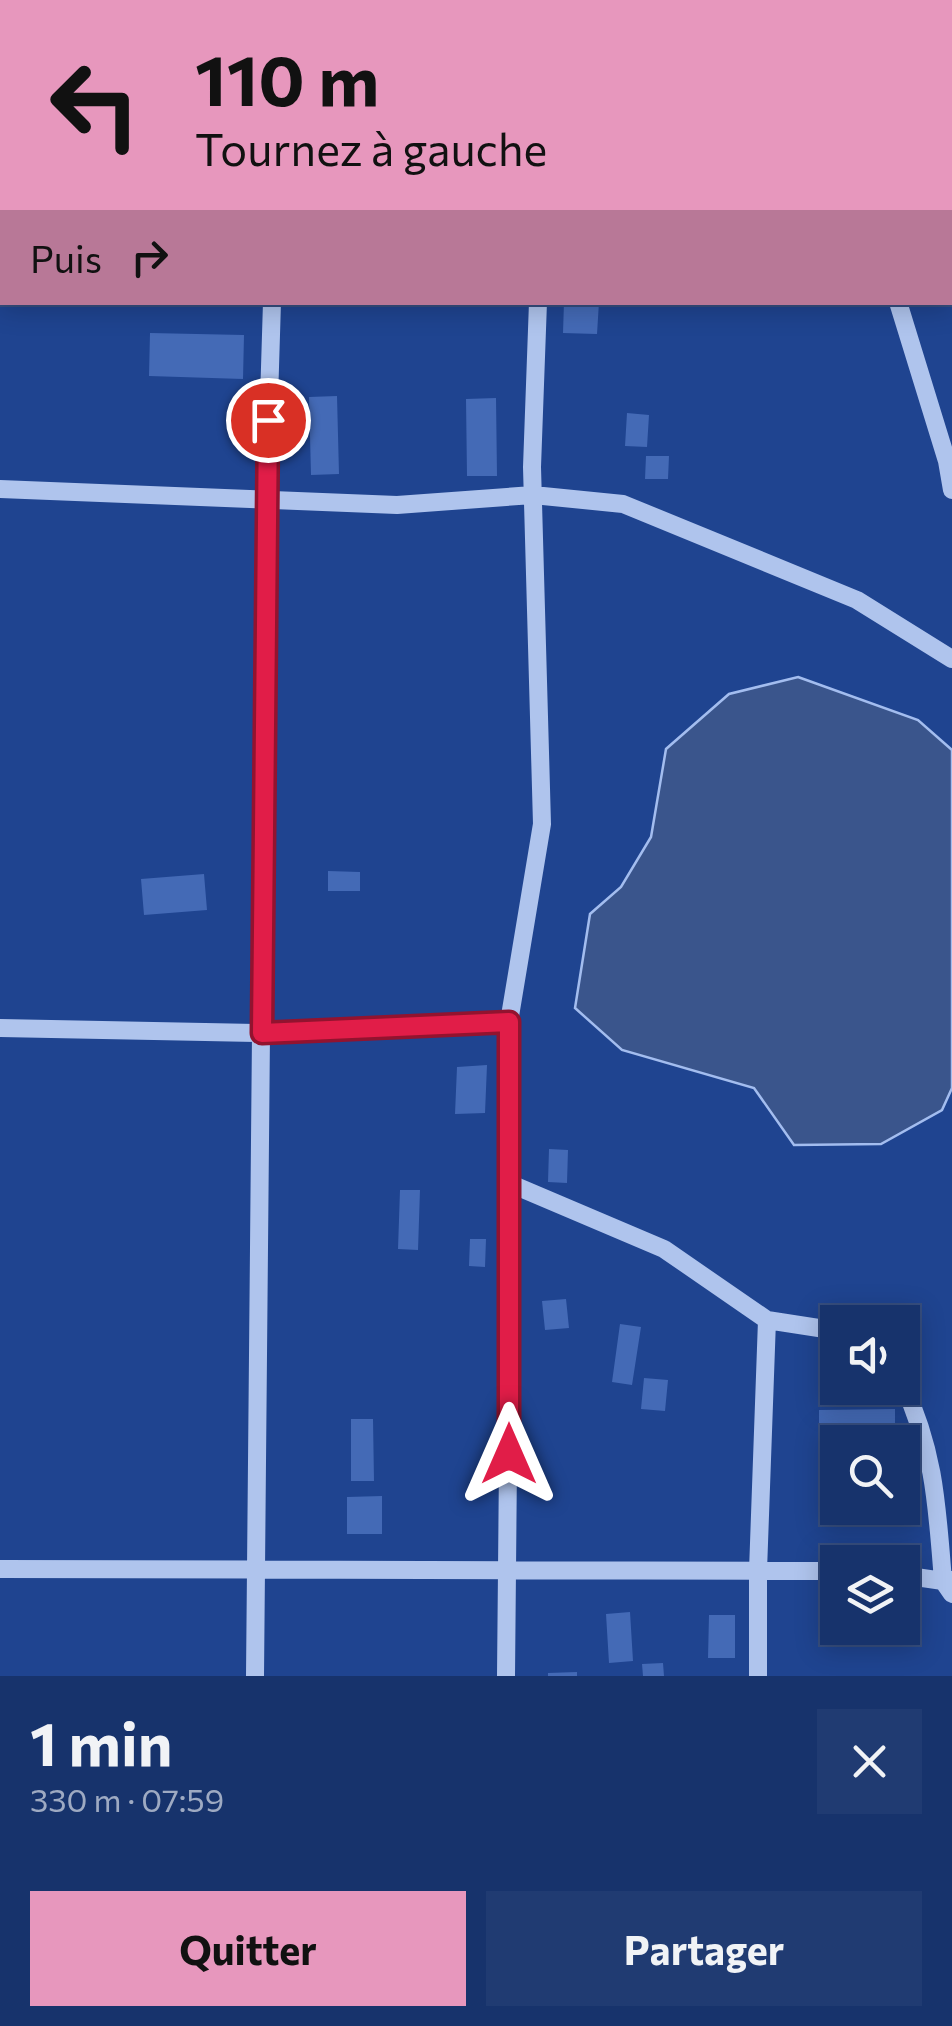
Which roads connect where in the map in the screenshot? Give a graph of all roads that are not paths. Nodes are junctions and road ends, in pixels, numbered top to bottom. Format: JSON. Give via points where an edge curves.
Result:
{"nodes":[{"id":1,"x":272,"y":305,"type":"edge"},
{"id":2,"x":538,"y":305,"type":"edge"},
{"id":3,"x":899,"y":305,"type":"edge"},
{"id":4,"x":0,"y":489,"type":"edge"},
{"id":5,"x":952,"y":490,"type":"edge"},
{"id":6,"x":533,"y":495,"type":"junction"},
{"id":7,"x":266,"y":498,"type":"junction"},
{"id":8,"x":952,"y":658,"type":"edge"},
{"id":9,"x":509,"y":1022,"type":"junction"},
{"id":10,"x":0,"y":1028,"type":"edge"},
{"id":11,"x":262,"y":1033,"type":"junction"},
{"id":12,"x":511,"y":1184,"type":"junction"},
{"id":13,"x":766,"y":1320,"type":"junction"},
{"id":14,"x":820,"y":1328,"type":"edge"},
{"id":15,"x":914,"y":1405,"type":"edge"},
{"id":16,"x":0,"y":1569,"type":"edge"},
{"id":17,"x":254,"y":1570,"type":"junction"},
{"id":18,"x":508,"y":1570,"type":"junction"},
{"id":19,"x":758,"y":1571,"type":"junction"},
{"id":20,"x":820,"y":1571,"type":"edge"},
{"id":21,"x":920,"y":1579,"type":"edge"},
{"id":22,"x":949,"y":1585,"type":"edge"},
{"id":23,"x":255,"y":1676,"type":"edge"},
{"id":24,"x":506,"y":1676,"type":"edge"},
{"id":25,"x":758,"y":1676,"type":"edge"}],
"edges":[{"from":1,"to":7,"type":"street"},
{"from":2,"to":6,"type":"street"},
{"from":3,"to":5,"type":"street"},
{"from":4,"to":7,"type":"street"},
{"from":6,"to":7,"type":"street","via":[[397,506]]},
{"from":6,"to":8,"type":"street","via":[[623,504],[857,600]]},
{"from":6,"to":9,"type":"street","via":[[542,824]]},
{"from":7,"to":11,"type":"street"},
{"from":9,"to":11,"type":"street"},
{"from":9,"to":12,"type":"street"},
{"from":10,"to":11,"type":"street"},
{"from":11,"to":17,"type":"street"},
{"from":12,"to":13,"type":"street","via":[[664,1250]]},
{"from":12,"to":18,"type":"street"},
{"from":13,"to":14,"type":"street"},
{"from":13,"to":19,"type":"street"},
{"from":15,"to":22,"type":"street","via":[[935,1477]]},
{"from":16,"to":17,"type":"street"},
{"from":17,"to":18,"type":"street"},
{"from":17,"to":23,"type":"street"},
{"from":18,"to":19,"type":"street"},
{"from":18,"to":24,"type":"street"},
{"from":19,"to":20,"type":"street"},
{"from":19,"to":25,"type":"street"},
{"from":21,"to":22,"type":"street"}]}
